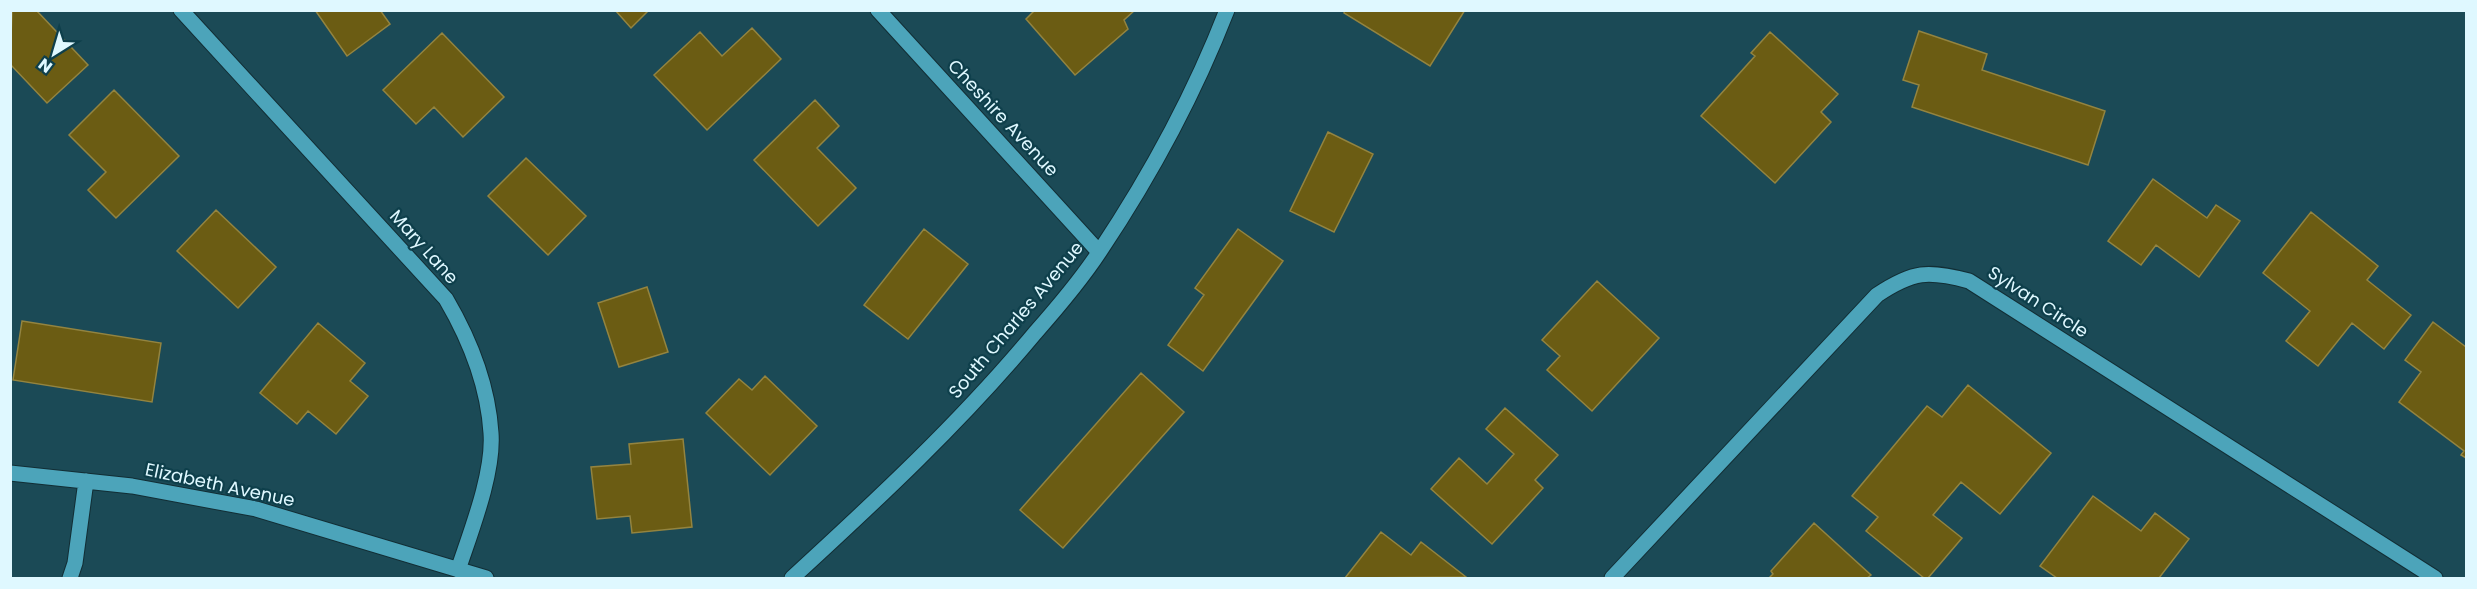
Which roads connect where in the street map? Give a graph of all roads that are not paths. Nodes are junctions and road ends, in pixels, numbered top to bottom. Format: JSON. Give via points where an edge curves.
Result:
{"nodes":[{"id":1,"x":181,"y":10,"type":"edge"},
{"id":2,"x":878,"y":10,"type":"edge"},
{"id":3,"x":1227,"y":10,"type":"edge"},
{"id":4,"x":1100,"y":252,"type":"junction"},
{"id":5,"x":10,"y":473,"type":"edge"},
{"id":6,"x":86,"y":481,"type":"junction"},
{"id":7,"x":458,"y":570,"type":"junction"},
{"id":8,"x":70,"y":579,"type":"edge"},
{"id":9,"x":486,"y":579,"type":"edge"},
{"id":10,"x":792,"y":579,"type":"edge"},
{"id":11,"x":1612,"y":579,"type":"edge"},
{"id":12,"x":2435,"y":579,"type":"edge"}],
"edges":[{"from":1,"to":7,"type":"street","name":"Mary Lane","via":[[446,299],[465,332],[482,380],[491,434],[485,483]]},
{"from":2,"to":4,"type":"street","name":"Cheshire Avenue"},
{"from":3,"to":4,"type":"street","name":"South Charles Avenue","via":[[1160,153]]},
{"from":4,"to":10,"type":"street","name":"South Charles Avenue","via":[[994,383],[915,465]]},
{"from":5,"to":6,"type":"street","name":"Elizabeth Avenue"},
{"from":6,"to":7,"type":"street","name":"Elizabeth Avenue","via":[[256,509]]},
{"from":6,"to":8,"type":"street"},
{"from":7,"to":9,"type":"street","name":"Elizabeth Avenue"},
{"from":11,"to":12,"type":"street","name":"Sylvan Circle","via":[[1877,295],[1901,279],[1922,274],[1970,281]]}]}
